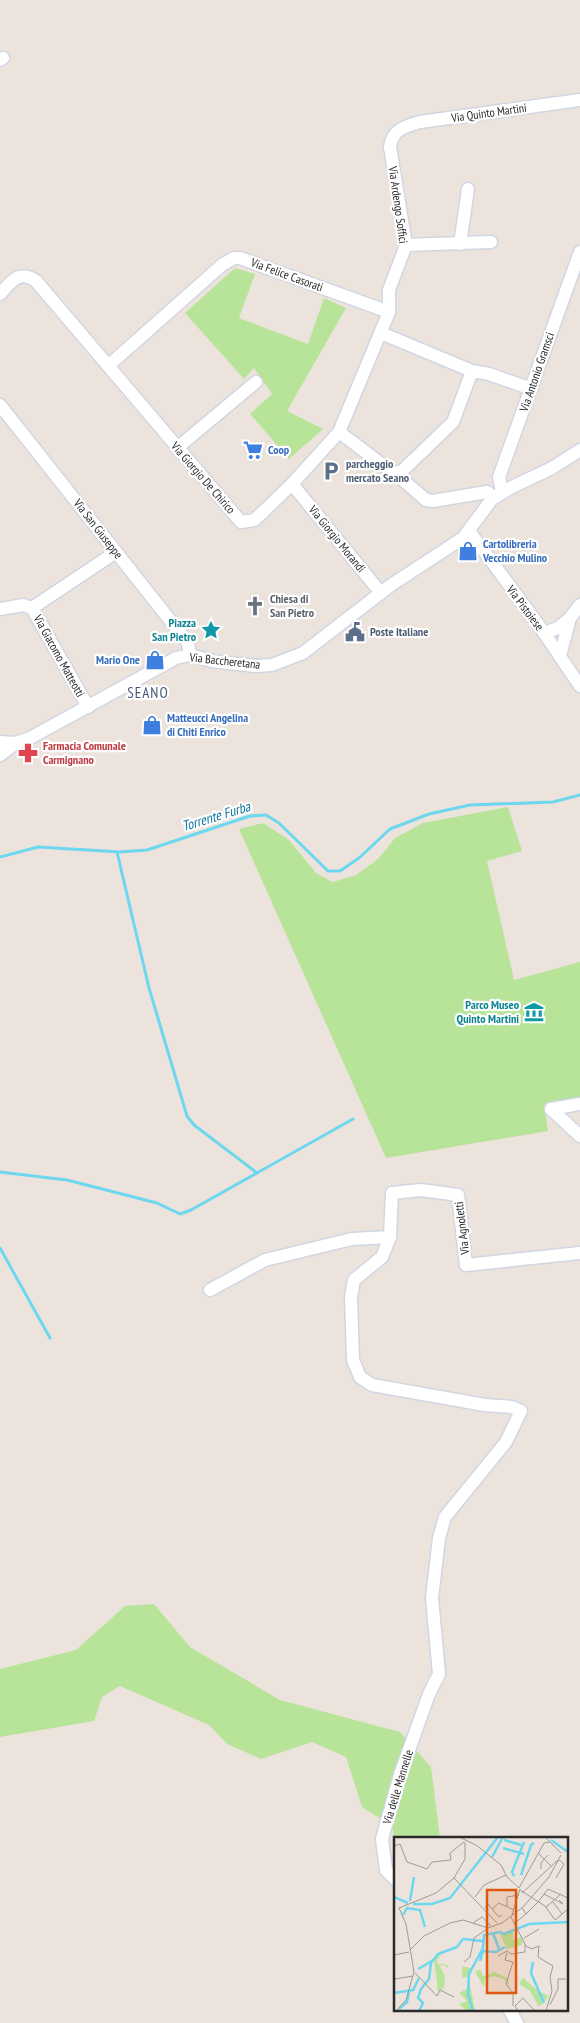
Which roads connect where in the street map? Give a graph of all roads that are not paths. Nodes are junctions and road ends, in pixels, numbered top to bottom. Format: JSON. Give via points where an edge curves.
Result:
{"nodes":[{"id":1,"x":580,"y":100,"type":"edge"},
{"id":2,"x":399,"y":130,"type":"joint"},
{"id":3,"x":468,"y":189,"type":"dead end"},
{"id":4,"x":491,"y":242,"type":"dead end"},
{"id":5,"x":460,"y":244,"type":"junction"},
{"id":6,"x":406,"y":245,"type":"junction"},
{"id":7,"x":580,"y":252,"type":"edge"},
{"id":8,"x":0,"y":294,"type":"edge"},
{"id":9,"x":389,"y":312,"type":"junction"},
{"id":10,"x":381,"y":333,"type":"junction"},
{"id":11,"x":108,"y":366,"type":"junction"},
{"id":12,"x":472,"y":371,"type":"junction"},
{"id":13,"x":256,"y":382,"type":"dead end"},
{"id":14,"x":532,"y":389,"type":"junction"},
{"id":15,"x":0,"y":405,"type":"edge"},
{"id":16,"x":339,"y":432,"type":"junction"},
{"id":17,"x":177,"y":448,"type":"junction"},
{"id":18,"x":580,"y":450,"type":"edge"},
{"id":19,"x":398,"y":472,"type":"junction"},
{"id":20,"x":292,"y":484,"type":"junction"},
{"id":21,"x":498,"y":495,"type":"junction"},
{"id":22,"x":469,"y":531,"type":"junction"},
{"id":23,"x":116,"y":552,"type":"junction"},
{"id":24,"x":381,"y":593,"type":"junction"},
{"id":25,"x":580,"y":605,"type":"edge"},
{"id":26,"x":32,"y":608,"type":"junction"},
{"id":27,"x":0,"y":609,"type":"edge"},
{"id":28,"x":575,"y":617,"type":"edge"},
{"id":29,"x":544,"y":633,"type":"junction"},
{"id":30,"x":189,"y":651,"type":"junction"},
{"id":31,"x":560,"y":656,"type":"junction"},
{"id":32,"x":570,"y":670,"type":"junction"},
{"id":33,"x":580,"y":686,"type":"edge"},
{"id":34,"x":88,"y":708,"type":"junction"},
{"id":35,"x":0,"y":742,"type":"edge"},
{"id":36,"x":16,"y":743,"type":"junction"},
{"id":37,"x":0,"y":754,"type":"edge"},
{"id":38,"x":580,"y":1104,"type":"edge"},
{"id":39,"x":580,"y":1136,"type":"edge"},
{"id":40,"x":390,"y":1237,"type":"junction"},
{"id":41,"x":580,"y":1253,"type":"edge"},
{"id":42,"x":210,"y":1290,"type":"dead end"},
{"id":43,"x":394,"y":1878,"type":"edge"},
{"id":44,"x":510,"y":2010,"type":"edge"},
{"id":45,"x":517,"y":2023,"type":"edge"}],
"edges":[{"from":1,"to":2,"type":"street","name":"Via Quinto Martini","via":[[420,122]]},
{"from":2,"to":6,"type":"street","name":"Via Ardengo Soffici","via":[[392,136],[390,147]]},
{"from":3,"to":5,"type":"street"},
{"from":4,"to":5,"type":"street"},
{"from":5,"to":6,"type":"street"},
{"from":6,"to":9,"type":"street","name":"Via Ardengo Soffici","via":[[389,290]]},
{"from":7,"to":14,"type":"street","name":"Via Antonio Gramsci"},
{"from":8,"to":11,"type":"street","name":"Via Giorgio De Chirico","via":[[12,280],[29,276]]},
{"from":9,"to":10,"type":"street"},
{"from":9,"to":11,"type":"street","name":"Via Felice Casorati","via":[[234,258]]},
{"from":10,"to":12,"type":"street"},
{"from":10,"to":16,"type":"street","name":"Via Giorgio De Chirico"},
{"from":11,"to":17,"type":"street","name":"Via Giorgio De Chirico"},
{"from":12,"to":14,"type":"street"},
{"from":12,"to":19,"type":"street","via":[[453,422]]},
{"from":13,"to":17,"type":"street"},
{"from":14,"to":21,"type":"street","name":"Via Antonio Gramsci","via":[[500,477]]},
{"from":15,"to":23,"type":"street","name":"Via San Giuseppe"},
{"from":16,"to":19,"type":"street"},
{"from":16,"to":20,"type":"street","name":"Via Giorgio De Chirico"},
{"from":17,"to":20,"type":"street","name":"Via Giorgio De Chirico","via":[[241,522],[254,520]]},
{"from":18,"to":21,"type":"street","name":"Via Baccheretana"},
{"from":19,"to":21,"type":"street","via":[[426,500],[488,492]]},
{"from":20,"to":24,"type":"street","name":"Via Giorgio Morandi"},
{"from":21,"to":22,"type":"street","name":"Via Baccheretana"},
{"from":22,"to":24,"type":"street","name":"Via Baccheretana"},
{"from":22,"to":29,"type":"street","name":"Via Pistoiese"},
{"from":23,"to":26,"type":"street"},
{"from":23,"to":30,"type":"street","name":"Via San Giuseppe","via":[[188,643]]},
{"from":24,"to":30,"type":"street","name":"Via Baccheretana","via":[[303,653],[289,660],[255,666],[212,661]]},
{"from":25,"to":28,"type":"street"},
{"from":26,"to":27,"type":"street","name":"Via Giacomo Matteotti","via":[[23,605]]},
{"from":26,"to":34,"type":"street","name":"Via Giacomo Matteotti"},
{"from":28,"to":29,"type":"street"},
{"from":28,"to":31,"type":"street"},
{"from":28,"to":32,"type":"street"},
{"from":29,"to":31,"type":"street","name":"Via Pistoiese"},
{"from":30,"to":34,"type":"street","name":"Via Baccheretana"},
{"from":31,"to":32,"type":"street","name":"Via Pistoiese"},
{"from":32,"to":33,"type":"street","name":"Via Pistoiese"},
{"from":34,"to":36,"type":"street","name":"Via Baccheretana"},
{"from":35,"to":36,"type":"street","name":"Via Baccheretana"},
{"from":36,"to":37,"type":"street"},
{"from":38,"to":39,"type":"street","via":[[551,1109]]},
{"from":40,"to":41,"type":"street","name":"Via Agnoletti","via":[[392,1193],[421,1190],[458,1195],[466,1265]]},
{"from":40,"to":42,"type":"street","via":[[352,1240],[265,1260]]},
{"from":40,"to":43,"type":"street","name":"Via delle Mannelle","via":[[382,1257],[354,1280],[352,1288],[353,1360],[360,1377],[372,1385],[521,1411],[506,1442],[445,1517],[439,1538],[432,1598],[438,1674],[400,1775],[382,1838],[386,1870]]},
{"from":44,"to":45,"type":"street"}]}
